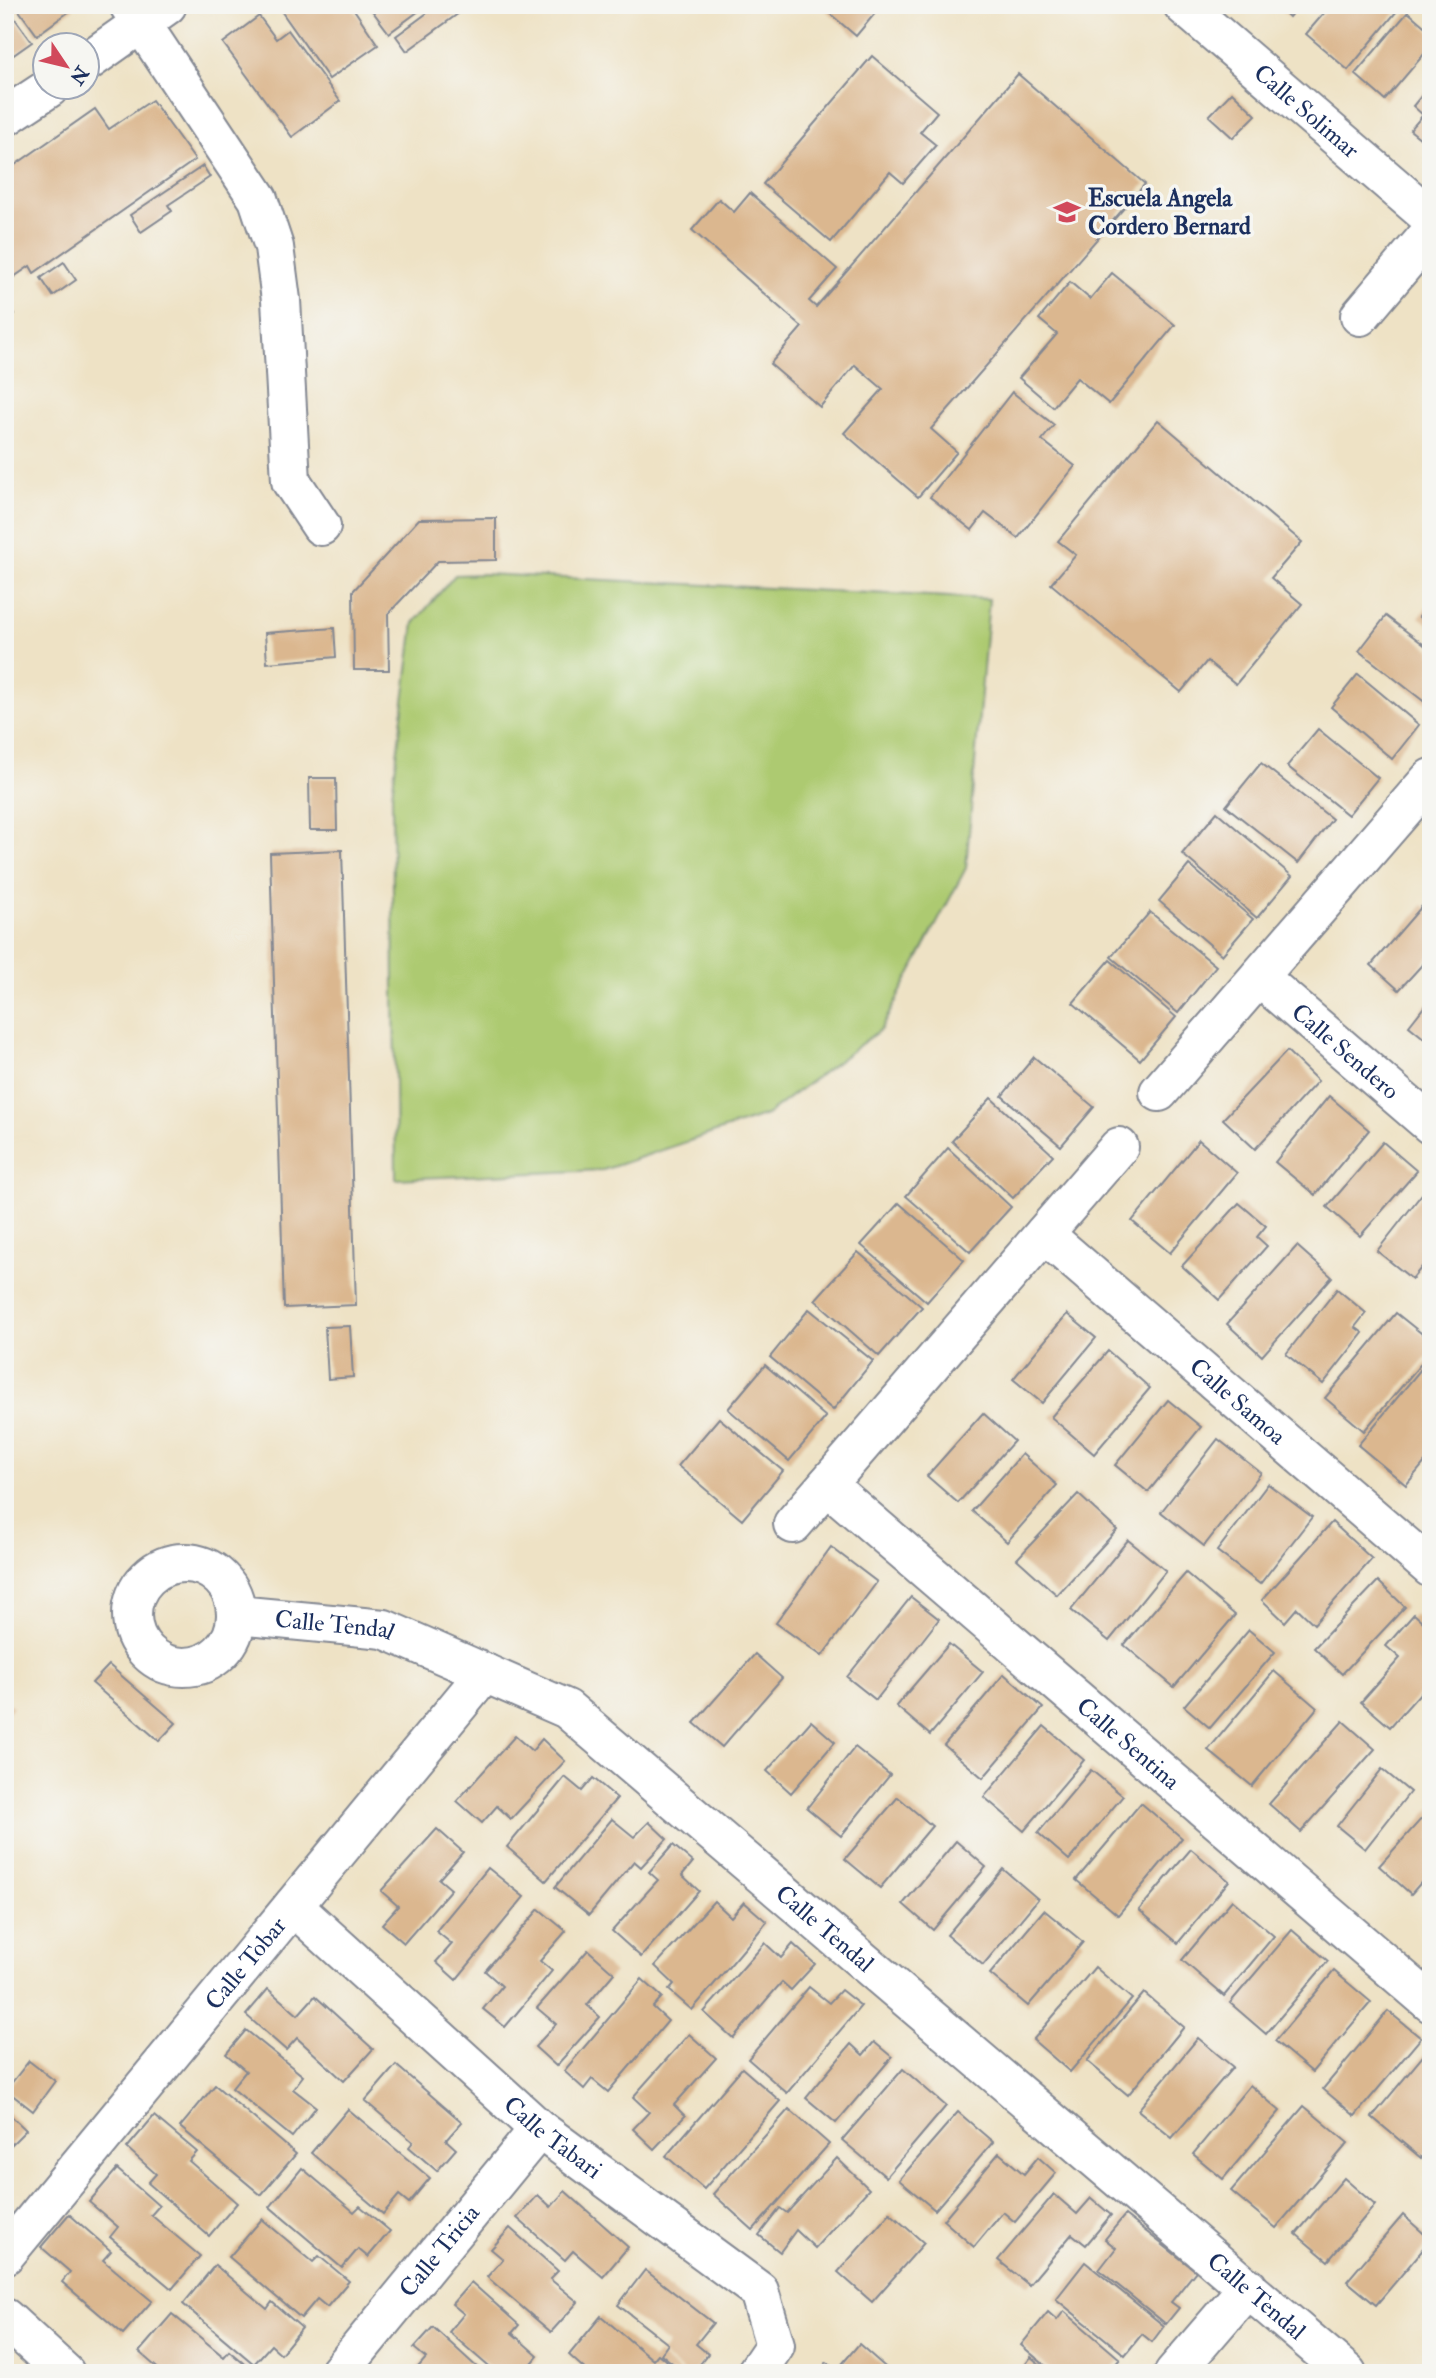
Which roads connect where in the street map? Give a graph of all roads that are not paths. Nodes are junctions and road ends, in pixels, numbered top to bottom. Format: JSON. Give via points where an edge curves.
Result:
{"nodes":[{"id":1,"x":1183,"y":5,"type":"edge"},
{"id":2,"x":146,"y":12,"type":"edge"},
{"id":3,"x":102,"y":49,"type":"edge"},
{"id":4,"x":32,"y":99,"type":"edge"},
{"id":5,"x":5,"y":117,"type":"edge"},
{"id":6,"x":1431,"y":218,"type":"edge"},
{"id":7,"x":1431,"y":232,"type":"edge"},
{"id":8,"x":1360,"y":316,"type":"dead end"},
{"id":9,"x":321,"y":526,"type":"dead end"},
{"id":10,"x":1431,"y":778,"type":"edge"},
{"id":11,"x":1259,"y":977,"type":"junction"},
{"id":12,"x":1159,"y":1092,"type":"dead end"},
{"id":13,"x":1431,"y":1125,"type":"edge"},
{"id":14,"x":1119,"y":1147,"type":"dead end"},
{"id":15,"x":1044,"y":1234,"type":"junction"},
{"id":16,"x":827,"y":1485,"type":"junction"},
{"id":17,"x":793,"y":1524,"type":"dead end"},
{"id":18,"x":1431,"y":1568,"type":"edge"},
{"id":19,"x":237,"y":1615,"type":"dead end"},
{"id":20,"x":485,"y":1674,"type":"junction"},
{"id":21,"x":293,"y":1906,"type":"junction"},
{"id":22,"x":1431,"y":2003,"type":"edge"},
{"id":23,"x":539,"y":2129,"type":"junction"},
{"id":24,"x":5,"y":2255,"type":"edge"},
{"id":25,"x":1248,"y":2287,"type":"junction"},
{"id":26,"x":5,"y":2319,"type":"edge"},
{"id":27,"x":65,"y":2373,"type":"edge"},
{"id":28,"x":339,"y":2373,"type":"edge"},
{"id":29,"x":756,"y":2373,"type":"edge"},
{"id":30,"x":1174,"y":2373,"type":"edge"},
{"id":31,"x":1347,"y":2373,"type":"edge"}],
"edges":[{"from":1,"to":6,"type":"street","name":"Calle Solimar"},
{"from":2,"to":3,"type":"street"},
{"from":2,"to":9,"type":"street","via":[[258,199],[274,247],[281,300],[291,481]]},
{"from":4,"to":5,"type":"street"},
{"from":7,"to":8,"type":"street"},
{"from":10,"to":11,"type":"street"},
{"from":11,"to":12,"type":"street"},
{"from":11,"to":13,"type":"street","name":"Calle Sendero"},
{"from":14,"to":15,"type":"street"},
{"from":15,"to":16,"type":"street"},
{"from":15,"to":18,"type":"street","name":"Calle Samoa"},
{"from":16,"to":17,"type":"street"},
{"from":16,"to":22,"type":"street","name":"Calle Sentina"},
{"from":19,"to":20,"type":"street","name":"Calle Tendal","via":[[384,1629]]},
{"from":20,"to":21,"type":"street","name":"Calle Tobar"},
{"from":20,"to":25,"type":"street","name":"Calle Tendal","via":[[567,1709]]},
{"from":21,"to":23,"type":"street","name":"Calle Tabari"},
{"from":21,"to":24,"type":"street","name":"Calle Tobar"},
{"from":23,"to":28,"type":"street","name":"Calle Tricia"},
{"from":23,"to":29,"type":"street","name":"Calle Tabari","via":[[759,2291],[775,2345]]},
{"from":25,"to":30,"type":"street"},
{"from":25,"to":31,"type":"street","name":"Calle Tendal"},
{"from":26,"to":27,"type":"street"}]}
